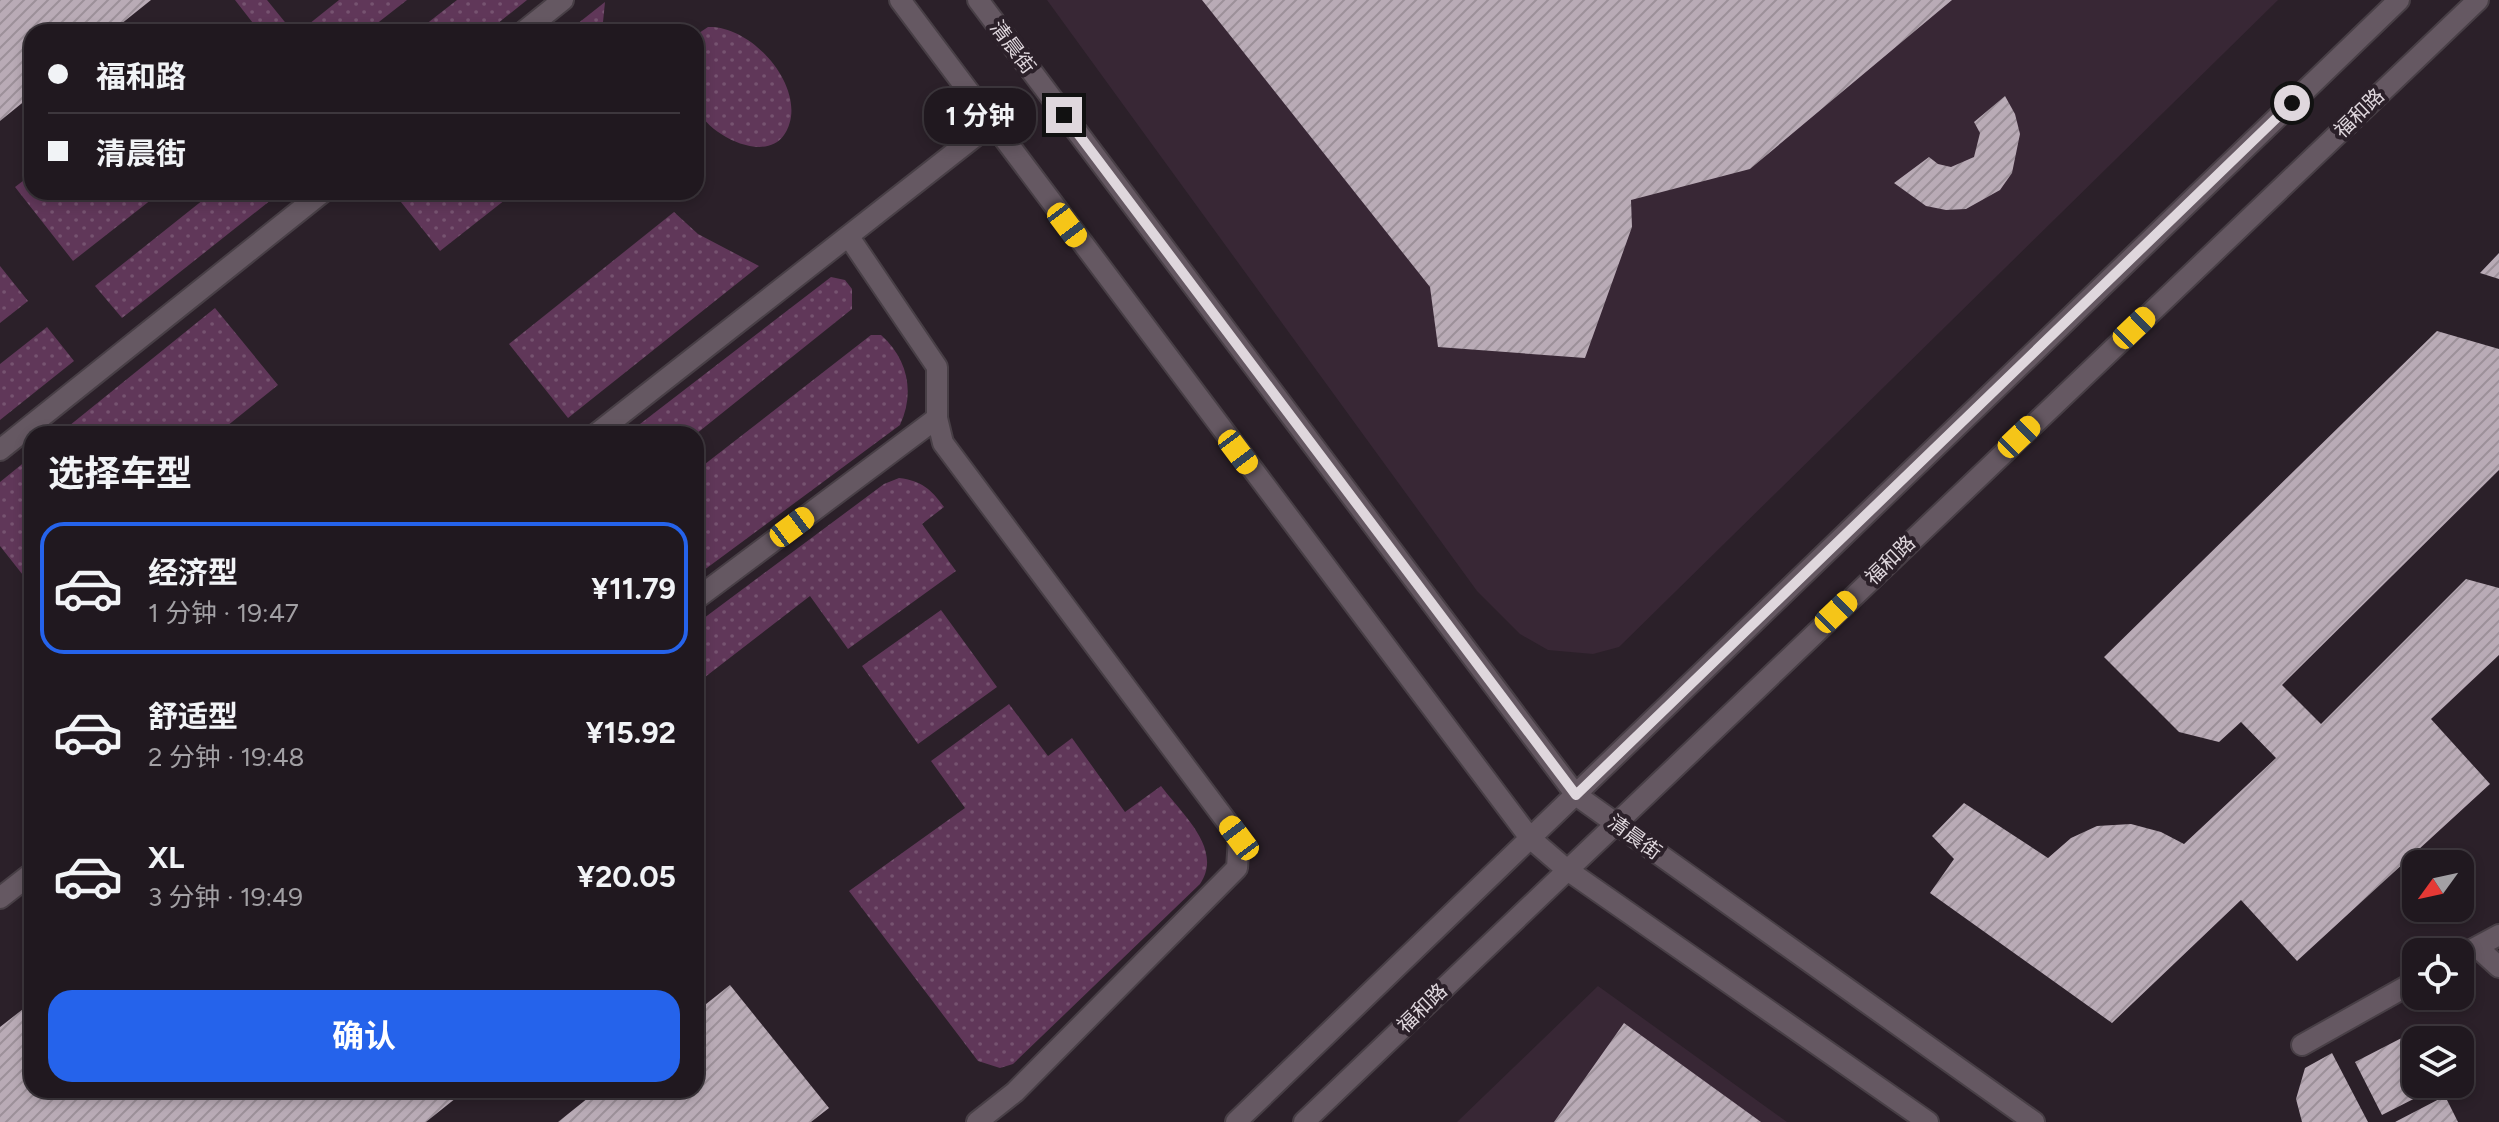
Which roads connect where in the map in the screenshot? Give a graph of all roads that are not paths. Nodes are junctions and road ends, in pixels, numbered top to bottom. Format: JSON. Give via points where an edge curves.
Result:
{"nodes":[{"id":1,"x":563,"y":0,"type":"edge"},
{"id":2,"x":900,"y":0,"type":"edge"},
{"id":3,"x":978,"y":0,"type":"edge"},
{"id":4,"x":2399,"y":0,"type":"edge"},
{"id":5,"x":2478,"y":0,"type":"edge"},
{"id":6,"x":533,"y":24,"type":"edge"},
{"id":7,"x":991,"y":124,"type":"junction"},
{"id":8,"x":313,"y":200,"type":"edge"},
{"id":9,"x":849,"y":237,"type":"junction"},
{"id":10,"x":937,"y":418,"type":"junction"},
{"id":11,"x":30,"y":426,"type":"edge"},
{"id":12,"x":606,"y":426,"type":"edge"},
{"id":13,"x":24,"y":431,"type":"edge"},
{"id":14,"x":0,"y":450,"type":"edge"},
{"id":15,"x":704,"y":593,"type":"edge"},
{"id":16,"x":1576,"y":795,"type":"junction"},
{"id":17,"x":1615,"y":823,"type":"junction"},
{"id":18,"x":1530,"y":838,"type":"junction"},
{"id":19,"x":1566,"y":869,"type":"junction"},
{"id":20,"x":24,"y":879,"type":"edge"},
{"id":21,"x":0,"y":898,"type":"edge"},
{"id":22,"x":2499,"y":935,"type":"edge"},
{"id":23,"x":2474,"y":949,"type":"edge"},
{"id":24,"x":2474,"y":954,"type":"edge"},
{"id":25,"x":2499,"y":967,"type":"edge"},
{"id":26,"x":2402,"y":989,"type":"edge"},
{"id":27,"x":2302,"y":1045,"type":"dead end"},
{"id":28,"x":977,"y":1122,"type":"edge"},
{"id":29,"x":1236,"y":1122,"type":"edge"},
{"id":30,"x":1304,"y":1122,"type":"edge"},
{"id":31,"x":1928,"y":1122,"type":"edge"},
{"id":32,"x":2034,"y":1122,"type":"edge"}],
"edges":[{"from":1,"to":6,"type":"street"},
{"from":2,"to":7,"type":"street"},
{"from":3,"to":16,"type":"street","name":"清晨街"},
{"from":4,"to":16,"type":"street"},
{"from":5,"to":17,"type":"street","name":"福和路"},
{"from":7,"to":9,"type":"street"},
{"from":7,"to":18,"type":"street"},
{"from":8,"to":11,"type":"street"},
{"from":9,"to":10,"type":"street","via":[[937,367]]},
{"from":9,"to":12,"type":"street"},
{"from":10,"to":15,"type":"street"},
{"from":10,"to":28,"type":"street","via":[[943,443],[1239,838],[1240,852],[1237,868],[1015,1092]]},
{"from":13,"to":14,"type":"street"},
{"from":16,"to":17,"type":"street","name":"清晨街"},
{"from":16,"to":18,"type":"street"},
{"from":17,"to":19,"type":"street","name":"福和路"},
{"from":17,"to":32,"type":"street","name":"清晨街"},
{"from":18,"to":19,"type":"street"},
{"from":18,"to":29,"type":"street"},
{"from":19,"to":30,"type":"street","name":"福和路"},
{"from":19,"to":31,"type":"street"},
{"from":20,"to":21,"type":"street"},
{"from":22,"to":23,"type":"street"},
{"from":24,"to":25,"type":"street"},
{"from":26,"to":27,"type":"street"}]}
